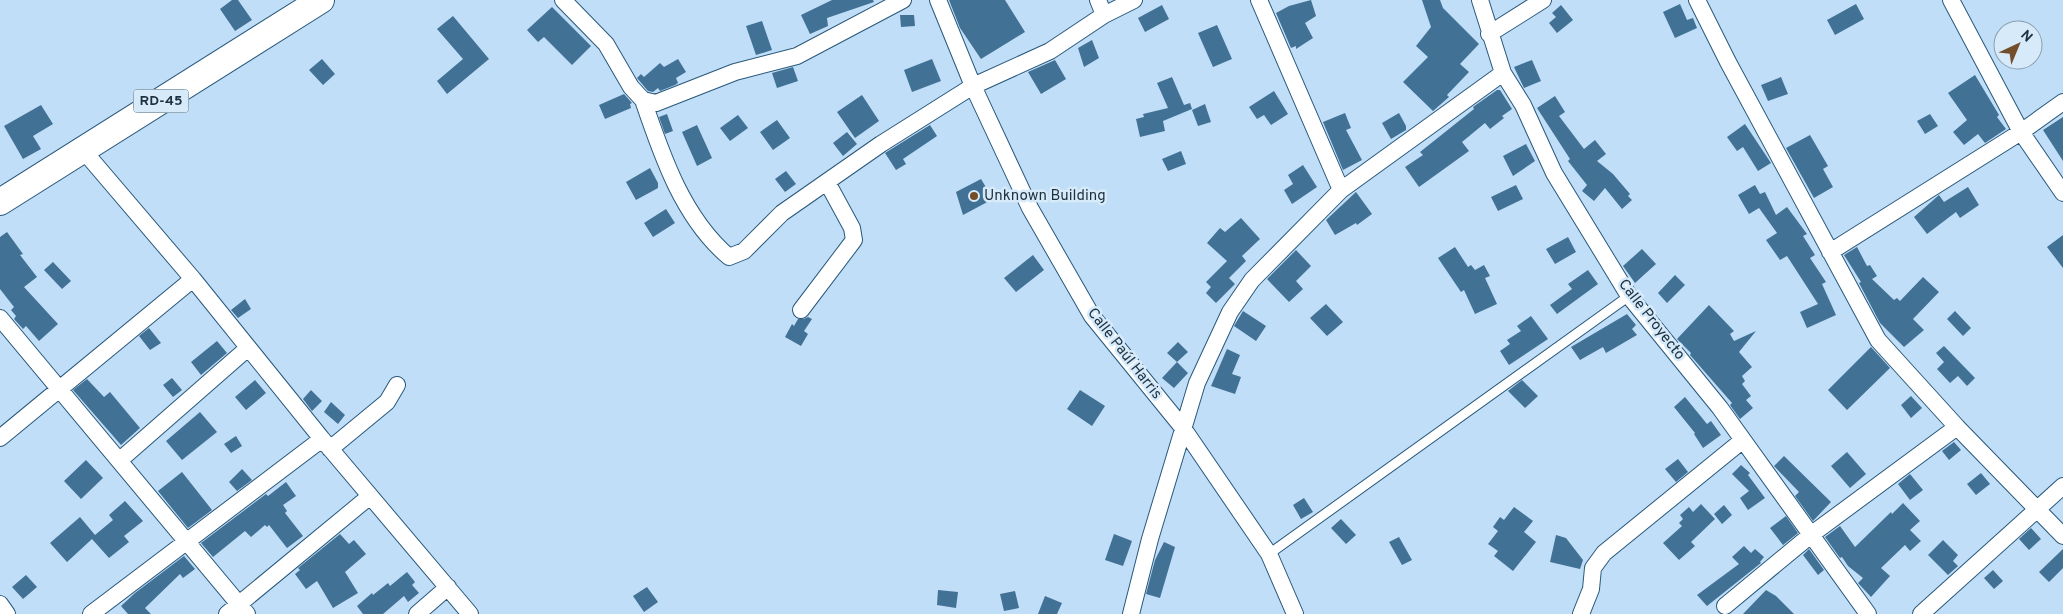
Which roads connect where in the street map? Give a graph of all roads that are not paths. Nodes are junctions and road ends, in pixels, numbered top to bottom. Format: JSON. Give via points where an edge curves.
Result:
{"nodes":[{"id":1,"x":321,"y":0,"type":"edge"},
{"id":2,"x":563,"y":0,"type":"edge"},
{"id":3,"x":903,"y":0,"type":"edge"},
{"id":4,"x":938,"y":0,"type":"edge"},
{"id":5,"x":1134,"y":0,"type":"edge"},
{"id":6,"x":1259,"y":0,"type":"edge"},
{"id":7,"x":1480,"y":0,"type":"edge"},
{"id":8,"x":1543,"y":0,"type":"edge"},
{"id":9,"x":1697,"y":0,"type":"edge"},
{"id":10,"x":1952,"y":0,"type":"edge"},
{"id":11,"x":1101,"y":7,"type":"edge"},
{"id":12,"x":1489,"y":34,"type":"junction"},
{"id":13,"x":1503,"y":73,"type":"junction"},
{"id":14,"x":973,"y":86,"type":"junction"},
{"id":15,"x":642,"y":100,"type":"junction"},
{"id":16,"x":2063,"y":102,"type":"edge"},
{"id":17,"x":2020,"y":132,"type":"junction"},
{"id":18,"x":83,"y":150,"type":"junction"},
{"id":19,"x":827,"y":182,"type":"junction"},
{"id":20,"x":1341,"y":190,"type":"junction"},
{"id":21,"x":2063,"y":193,"type":"edge"},
{"id":22,"x":0,"y":202,"type":"edge"},
{"id":23,"x":1830,"y":252,"type":"junction"},
{"id":24,"x":193,"y":279,"type":"junction"},
{"id":25,"x":1629,"y":296,"type":"junction"},
{"id":26,"x":801,"y":310,"type":"dead end"},
{"id":27,"x":0,"y":318,"type":"edge"},
{"id":28,"x":248,"y":348,"type":"junction"},
{"id":29,"x":397,"y":385,"type":"dead end"},
{"id":30,"x":60,"y":390,"type":"junction"},
{"id":31,"x":1957,"y":427,"type":"junction"},
{"id":32,"x":1183,"y":428,"type":"junction"},
{"id":33,"x":0,"y":438,"type":"edge"},
{"id":34,"x":1743,"y":440,"type":"junction"},
{"id":35,"x":326,"y":444,"type":"junction"},
{"id":36,"x":120,"y":460,"type":"junction"},
{"id":37,"x":2063,"y":486,"type":"edge"},
{"id":38,"x":369,"y":497,"type":"junction"},
{"id":39,"x":2037,"y":509,"type":"junction"},
{"id":40,"x":1812,"y":534,"type":"junction"},
{"id":41,"x":2063,"y":536,"type":"edge"},
{"id":42,"x":185,"y":542,"type":"junction"},
{"id":43,"x":1269,"y":554,"type":"junction"},
{"id":44,"x":448,"y":587,"type":"junction"},
{"id":45,"x":0,"y":604,"type":"edge"},
{"id":46,"x":1725,"y":606,"type":"dead end"},
{"id":47,"x":237,"y":610,"type":"edge"},
{"id":48,"x":7,"y":614,"type":"edge"},
{"id":49,"x":91,"y":614,"type":"edge"},
{"id":50,"x":417,"y":614,"type":"edge"},
{"id":51,"x":470,"y":614,"type":"edge"},
{"id":52,"x":1130,"y":614,"type":"edge"},
{"id":53,"x":1295,"y":614,"type":"edge"},
{"id":54,"x":1581,"y":614,"type":"edge"},
{"id":55,"x":1868,"y":614,"type":"edge"},
{"id":56,"x":1921,"y":614,"type":"edge"}],
"edges":[{"from":1,"to":18,"type":"main road","number":"RD-45"},
{"from":2,"to":15,"type":"street","via":[[606,44]]},
{"from":3,"to":15,"type":"street","via":[[797,56],[735,72],[656,103]]},
{"from":4,"to":14,"type":"street","name":"Calle Paúl Harris"},
{"from":5,"to":11,"type":"street"},
{"from":6,"to":20,"type":"street"},
{"from":7,"to":12,"type":"street","name":"Calle Proyecto"},
{"from":8,"to":12,"type":"street"},
{"from":9,"to":23,"type":"street"},
{"from":10,"to":17,"type":"street"},
{"from":11,"to":14,"type":"street","via":[[1050,51]]},
{"from":12,"to":13,"type":"street","name":"Calle Proyecto"},
{"from":13,"to":20,"type":"street"},
{"from":13,"to":25,"type":"street","name":"Calle Proyecto","via":[[1523,105],[1554,174]]},
{"from":14,"to":19,"type":"street"},
{"from":14,"to":32,"type":"street","name":"Calle Paúl Harris","via":[[1030,208],[1092,316]]},
{"from":15,"to":19,"type":"street","via":[[661,153],[684,200],[715,245],[729,257],[744,251],[782,213]]},
{"from":16,"to":17,"type":"street"},
{"from":17,"to":21,"type":"street"},
{"from":17,"to":23,"type":"street"},
{"from":18,"to":22,"type":"main road","number":"RD-45"},
{"from":18,"to":24,"type":"street"},
{"from":19,"to":26,"type":"street","via":[[852,228],[854,240]]},
{"from":20,"to":32,"type":"street","via":[[1252,280],[1230,312],[1197,383]]},
{"from":23,"to":31,"type":"street","via":[[1878,340]]},
{"from":24,"to":28,"type":"street"},
{"from":24,"to":30,"type":"street"},
{"from":25,"to":34,"type":"street","name":"Calle Proyecto"},
{"from":25,"to":43,"type":"lane"},
{"from":27,"to":30,"type":"street"},
{"from":28,"to":35,"type":"street"},
{"from":28,"to":36,"type":"street"},
{"from":29,"to":35,"type":"street","via":[[387,402]]},
{"from":30,"to":33,"type":"street"},
{"from":30,"to":36,"type":"street"},
{"from":31,"to":39,"type":"street"},
{"from":31,"to":40,"type":"street"},
{"from":32,"to":43,"type":"street","name":"Calle Paúl Harris"},
{"from":32,"to":52,"type":"street"},
{"from":34,"to":40,"type":"street","name":"Calle Proyecto"},
{"from":34,"to":54,"type":"street","via":[[1604,553],[1593,568],[1591,588]]},
{"from":35,"to":38,"type":"street"},
{"from":35,"to":42,"type":"street"},
{"from":36,"to":42,"type":"street"},
{"from":37,"to":39,"type":"street"},
{"from":38,"to":44,"type":"street"},
{"from":38,"to":47,"type":"street"},
{"from":39,"to":41,"type":"street"},
{"from":39,"to":56,"type":"street"},
{"from":40,"to":46,"type":"street"},
{"from":40,"to":55,"type":"street","name":"Calle Proyecto"},
{"from":42,"to":47,"type":"street"},
{"from":42,"to":49,"type":"street"},
{"from":43,"to":53,"type":"street","name":"Calle Paúl Harris"},
{"from":44,"to":50,"type":"street"},
{"from":44,"to":51,"type":"street"},
{"from":45,"to":48,"type":"street"}]}
